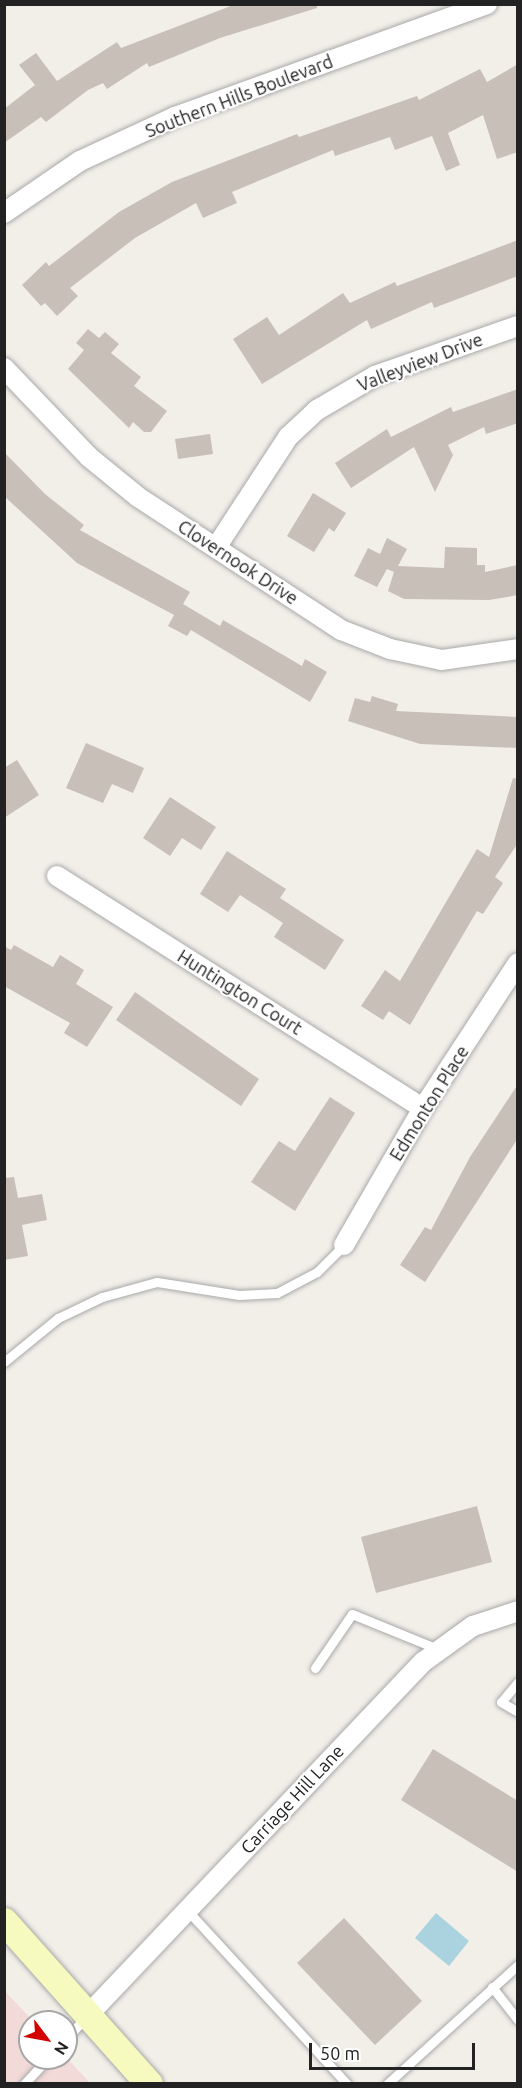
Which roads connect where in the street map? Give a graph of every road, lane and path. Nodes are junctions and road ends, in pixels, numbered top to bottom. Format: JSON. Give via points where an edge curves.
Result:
{"nodes":[{"id":1,"x":487,"y":4,"type":"edge"},
{"id":2,"x":4,"y":213,"type":"edge"},
{"id":3,"x":518,"y":326,"type":"edge"},
{"id":4,"x":4,"y":368,"type":"edge"},
{"id":5,"x":217,"y":546,"type":"junction"},
{"id":6,"x":518,"y":649,"type":"edge"},
{"id":7,"x":57,"y":876,"type":"dead end"},
{"id":8,"x":518,"y":963,"type":"edge"},
{"id":9,"x":423,"y":1108,"type":"junction"},
{"id":10,"x":344,"y":1245,"type":"joint"},
{"id":11,"x":4,"y":1362,"type":"edge"},
{"id":12,"x":518,"y":1611,"type":"edge"},
{"id":13,"x":440,"y":1650,"type":"junction"},
{"id":14,"x":315,"y":1668,"type":"dead end"},
{"id":15,"x":518,"y":1682,"type":"edge"},
{"id":16,"x":518,"y":1712,"type":"edge"},
{"id":17,"x":187,"y":1910,"type":"junction"},
{"id":18,"x":4,"y":1921,"type":"edge"},
{"id":19,"x":518,"y":1965,"type":"edge"},
{"id":20,"x":492,"y":1988,"type":"junction"},
{"id":21,"x":88,"y":2015,"type":"junction"},
{"id":22,"x":518,"y":2020,"type":"edge"},
{"id":23,"x":78,"y":2026,"type":"edge"},
{"id":24,"x":37,"y":2070,"type":"edge"},
{"id":25,"x":24,"y":2084,"type":"edge"},
{"id":26,"x":149,"y":2084,"type":"edge"},
{"id":27,"x":348,"y":2084,"type":"edge"},
{"id":28,"x":387,"y":2084,"type":"edge"}],
"edges":[{"from":1,"to":2,"type":"street","name":"Southern Hills Boulevard","via":[[175,117],[80,161]]},
{"from":3,"to":5,"type":"street","name":"Valleyview Drive","via":[[375,376],[317,410],[288,437]]},
{"from":4,"to":5,"type":"street","name":"Clovernook Drive","via":[[89,457],[138,497]]},
{"from":5,"to":6,"type":"street","name":"Clovernook Drive","via":[[341,630],[390,649],[442,660]]},
{"from":7,"to":9,"type":"street","name":"Huntington Court"},
{"from":8,"to":9,"type":"street","name":"Edmonton Place"},
{"from":9,"to":10,"type":"street","name":"Edmonton Place"},
{"from":10,"to":11,"type":"lane","via":[[317,1272],[277,1293],[239,1295],[157,1282],[102,1297],[58,1318]]},
{"from":12,"to":13,"type":"street","name":"Carriage Hill Lane","via":[[473,1626]]},
{"from":13,"to":14,"type":"lane","via":[[352,1614]]},
{"from":13,"to":17,"type":"street","name":"Carriage Hill Lane","via":[[423,1662]]},
{"from":15,"to":16,"type":"lane","via":[[501,1702]]},
{"from":17,"to":21,"type":"street","name":"Carriage Hill Lane"},
{"from":17,"to":27,"type":"lane"},
{"from":18,"to":21,"type":"main road"},
{"from":19,"to":20,"type":"lane"},
{"from":20,"to":22,"type":"lane"},
{"from":20,"to":28,"type":"lane"},
{"from":21,"to":23,"type":"lane"},
{"from":21,"to":26,"type":"main road"},
{"from":24,"to":25,"type":"lane"}]}
